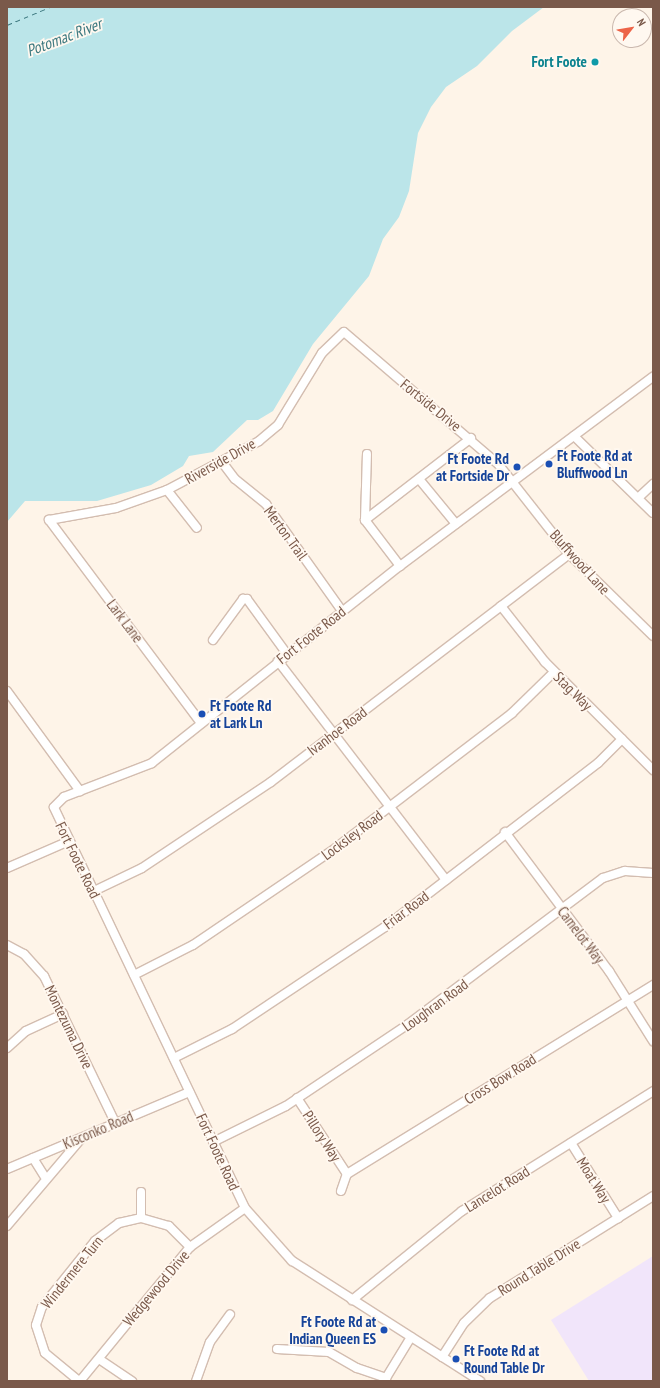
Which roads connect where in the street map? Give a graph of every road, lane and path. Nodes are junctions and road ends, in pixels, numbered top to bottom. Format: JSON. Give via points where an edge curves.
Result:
{"nodes":[{"id":1,"x":344,"y":332,"type":"joint"},
{"id":2,"x":653,"y":377,"type":"edge"},
{"id":3,"x":574,"y":436,"type":"junction"},
{"id":4,"x":471,"y":438,"type":"junction"},
{"id":5,"x":367,"y":454,"type":"dead end"},
{"id":6,"x":222,"y":462,"type":"junction"},
{"id":7,"x":419,"y":479,"type":"junction"},
{"id":8,"x":514,"y":482,"type":"junction"},
{"id":9,"x":653,"y":484,"type":"edge"},
{"id":10,"x":167,"y":490,"type":"junction"},
{"id":11,"x":638,"y":498,"type":"junction"},
{"id":12,"x":653,"y":513,"type":"edge"},
{"id":13,"x":49,"y":520,"type":"joint"},
{"id":14,"x":365,"y":520,"type":"junction"},
{"id":15,"x":456,"y":524,"type":"junction"},
{"id":16,"x":197,"y":528,"type":"dead end"},
{"id":17,"x":569,"y":554,"type":"junction"},
{"id":18,"x":400,"y":566,"type":"junction"},
{"id":19,"x":501,"y":606,"type":"junction"},
{"id":20,"x":342,"y":611,"type":"junction"},
{"id":21,"x":653,"y":636,"type":"edge"},
{"id":22,"x":212,"y":640,"type":"dead end"},
{"id":23,"x":287,"y":654,"type":"junction"},
{"id":24,"x":278,"y":661,"type":"junction"},
{"id":25,"x":554,"y":672,"type":"junction"},
{"id":26,"x":7,"y":692,"type":"edge"},
{"id":27,"x":201,"y":723,"type":"junction"},
{"id":28,"x":333,"y":734,"type":"junction"},
{"id":29,"x":622,"y":739,"type":"junction"},
{"id":30,"x":653,"y":770,"type":"edge"},
{"id":31,"x":80,"y":791,"type":"junction"},
{"id":32,"x":389,"y":807,"type":"junction"},
{"id":33,"x":505,"y":832,"type":"junction"},
{"id":34,"x":69,"y":841,"type":"junction"},
{"id":35,"x":7,"y":868,"type":"edge"},
{"id":36,"x":653,"y":873,"type":"edge"},
{"id":37,"x":446,"y":880,"type":"junction"},
{"id":38,"x":94,"y":891,"type":"junction"},
{"id":39,"x":562,"y":909,"type":"junction"},
{"id":40,"x":7,"y":945,"type":"edge"},
{"id":41,"x":134,"y":975,"type":"junction"},
{"id":42,"x":653,"y":985,"type":"edge"},
{"id":43,"x":627,"y":1001,"type":"junction"},
{"id":44,"x":64,"y":1014,"type":"junction"},
{"id":45,"x":653,"y":1041,"type":"edge"},
{"id":46,"x":7,"y":1048,"type":"edge"},
{"id":47,"x":174,"y":1058,"type":"junction"},
{"id":48,"x":653,"y":1091,"type":"edge"},
{"id":49,"x":189,"y":1092,"type":"junction"},
{"id":50,"x":297,"y":1098,"type":"junction"},
{"id":51,"x":115,"y":1122,"type":"junction"},
{"id":52,"x":84,"y":1136,"type":"junction"},
{"id":53,"x":213,"y":1142,"type":"junction"},
{"id":54,"x":570,"y":1143,"type":"junction"},
{"id":55,"x":33,"y":1158,"type":"junction"},
{"id":56,"x":7,"y":1169,"type":"edge"},
{"id":57,"x":347,"y":1174,"type":"junction"},
{"id":58,"x":45,"y":1178,"type":"junction"},
{"id":59,"x":340,"y":1191,"type":"dead end"},
{"id":60,"x":141,"y":1192,"type":"dead end"},
{"id":61,"x":653,"y":1196,"type":"edge"},
{"id":62,"x":245,"y":1208,"type":"junction"},
{"id":63,"x":141,"y":1218,"type":"junction"},
{"id":64,"x":618,"y":1218,"type":"junction"},
{"id":65,"x":7,"y":1226,"type":"edge"},
{"id":66,"x":190,"y":1247,"type":"junction"},
{"id":67,"x":352,"y":1300,"type":"junction"},
{"id":68,"x":230,"y":1314,"type":"dead end"},
{"id":69,"x":411,"y":1337,"type":"junction"},
{"id":70,"x":277,"y":1349,"type":"dead end"},
{"id":71,"x":442,"y":1357,"type":"junction"},
{"id":72,"x":99,"y":1359,"type":"junction"},
{"id":73,"x":79,"y":1381,"type":"edge"},
{"id":74,"x":132,"y":1381,"type":"edge"},
{"id":75,"x":196,"y":1381,"type":"edge"},
{"id":76,"x":480,"y":1381,"type":"edge"}],
"edges":[{"from":1,"to":4,"type":"street","name":"Fortside Drive"},
{"from":1,"to":6,"type":"street","name":"Riverside Drive","via":[[322,354],[278,424]]},
{"from":2,"to":3,"type":"street","name":"Fort Foote Road"},
{"from":3,"to":8,"type":"street","name":"Fort Foote Road"},
{"from":3,"to":11,"type":"street"},
{"from":4,"to":7,"type":"street"},
{"from":4,"to":8,"type":"street","name":"Fortside Drive"},
{"from":5,"to":14,"type":"street"},
{"from":6,"to":10,"type":"street","name":"Riverside Drive"},
{"from":6,"to":20,"type":"street","name":"Merton Trail","via":[[235,479],[266,504]]},
{"from":7,"to":14,"type":"street"},
{"from":7,"to":15,"type":"street"},
{"from":8,"to":15,"type":"street","name":"Fort Foote Road"},
{"from":8,"to":17,"type":"street","name":"Bluffwood Lane"},
{"from":9,"to":11,"type":"street"},
{"from":10,"to":13,"type":"street","name":"Riverside Drive","via":[[116,508]]},
{"from":10,"to":16,"type":"street"},
{"from":11,"to":12,"type":"street"},
{"from":13,"to":27,"type":"street","name":"Lark Lane"},
{"from":14,"to":18,"type":"street"},
{"from":15,"to":18,"type":"street","name":"Fort Foote Road"},
{"from":17,"to":19,"type":"street","name":"Ivanhoe Road"},
{"from":17,"to":21,"type":"street","name":"Bluffwood Lane"},
{"from":18,"to":20,"type":"street","name":"Fort Foote Road"},
{"from":19,"to":25,"type":"street","name":"Stag Way"},
{"from":19,"to":28,"type":"street","name":"Ivanhoe Road"},
{"from":20,"to":23,"type":"street","name":"Fort Foote Road"},
{"from":22,"to":23,"type":"street","via":[[243,599],[247,599]]},
{"from":23,"to":24,"type":"street","name":"Fort Foote Road"},
{"from":24,"to":27,"type":"street","name":"Fort Foote Road"},
{"from":24,"to":28,"type":"street"},
{"from":25,"to":29,"type":"street","name":"Stag Way"},
{"from":25,"to":32,"type":"street","name":"Locksley Road","via":[[512,713]]},
{"from":26,"to":31,"type":"street"},
{"from":27,"to":31,"type":"street","name":"Fort Foote Road","via":[[143,768]]},
{"from":28,"to":32,"type":"street"},
{"from":28,"to":38,"type":"street","name":"Ivanhoe Road","via":[[271,782],[142,868]]},
{"from":29,"to":30,"type":"street","name":"Stag Way"},
{"from":29,"to":33,"type":"street","name":"Friar Road","via":[[598,763]]},
{"from":31,"to":34,"type":"street","name":"Fort Foote Road","via":[[59,800],[54,807]]},
{"from":32,"to":37,"type":"street"},
{"from":32,"to":41,"type":"street","name":"Locksley Road","via":[[323,857],[193,945]]},
{"from":33,"to":37,"type":"street","name":"Friar Road"},
{"from":33,"to":39,"type":"street","name":"Camelot Way"},
{"from":34,"to":35,"type":"street"},
{"from":34,"to":38,"type":"street","name":"Fort Foote Road"},
{"from":36,"to":39,"type":"street","name":"Loughran Road","via":[[625,871],[611,874]]},
{"from":37,"to":47,"type":"street","name":"Friar Road","via":[[385,927],[263,1009],[216,1038]]},
{"from":38,"to":41,"type":"street","name":"Fort Foote Road"},
{"from":39,"to":43,"type":"street","name":"Camelot Way"},
{"from":39,"to":50,"type":"street","name":"Loughran Road","via":[[438,1004]]},
{"from":40,"to":44,"type":"street","name":"Montezuma Drive","via":[[39,968]]},
{"from":41,"to":47,"type":"street","name":"Fort Foote Road"},
{"from":42,"to":43,"type":"street","name":"Cross Bow Road"},
{"from":43,"to":45,"type":"street","name":"Camelot Way"},
{"from":43,"to":57,"type":"street","name":"Cross Bow Road"},
{"from":44,"to":46,"type":"street","via":[[26,1031]]},
{"from":44,"to":51,"type":"street","name":"Montezuma Drive"},
{"from":47,"to":49,"type":"street","name":"Fort Foote Road"},
{"from":48,"to":54,"type":"street","name":"Lancelot Road"},
{"from":49,"to":51,"type":"street","name":"Kisconko Road"},
{"from":49,"to":53,"type":"street","name":"Fort Foote Road"},
{"from":50,"to":53,"type":"street","name":"Loughran Road"},
{"from":50,"to":57,"type":"street","name":"Pillory Way"},
{"from":51,"to":52,"type":"street","name":"Kisconko Road"},
{"from":52,"to":55,"type":"street","name":"Kisconko Road"},
{"from":52,"to":58,"type":"street"},
{"from":53,"to":62,"type":"street","name":"Fort Foote Road"},
{"from":54,"to":64,"type":"street","name":"Moat Way"},
{"from":54,"to":67,"type":"street","name":"Lancelot Road","via":[[451,1219]]},
{"from":55,"to":56,"type":"street","name":"Kisconko Road"},
{"from":55,"to":58,"type":"street"},
{"from":57,"to":59,"type":"street"},
{"from":58,"to":65,"type":"street"},
{"from":60,"to":63,"type":"street"},
{"from":61,"to":64,"type":"street","name":"Round Table Drive"},
{"from":62,"to":66,"type":"street","name":"Wedgewood Drive"},
{"from":62,"to":67,"type":"street","name":"Fort Foote Road","via":[[292,1260]]},
{"from":63,"to":66,"type":"street","name":"Windermere Turn","via":[[169,1226]]},
{"from":63,"to":73,"type":"street","name":"Windermere Turn","via":[[125,1220],[103,1233],[47,1301],[36,1319],[37,1337],[45,1353]]},
{"from":64,"to":71,"type":"street","name":"Round Table Drive","via":[[490,1298],[460,1328]]},
{"from":66,"to":72,"type":"street","name":"Wedgewood Drive"},
{"from":67,"to":69,"type":"street","name":"Fort Foote Road"},
{"from":68,"to":75,"type":"street","via":[[210,1342]]},
{"from":69,"to":70,"type":"street","via":[[386,1378],[357,1368],[329,1352]]},
{"from":69,"to":71,"type":"street","name":"Fort Foote Road"},
{"from":71,"to":76,"type":"street","name":"Fort Foote Road"},
{"from":72,"to":73,"type":"street","name":"Wedgewood Drive"},
{"from":72,"to":74,"type":"street"}]}
